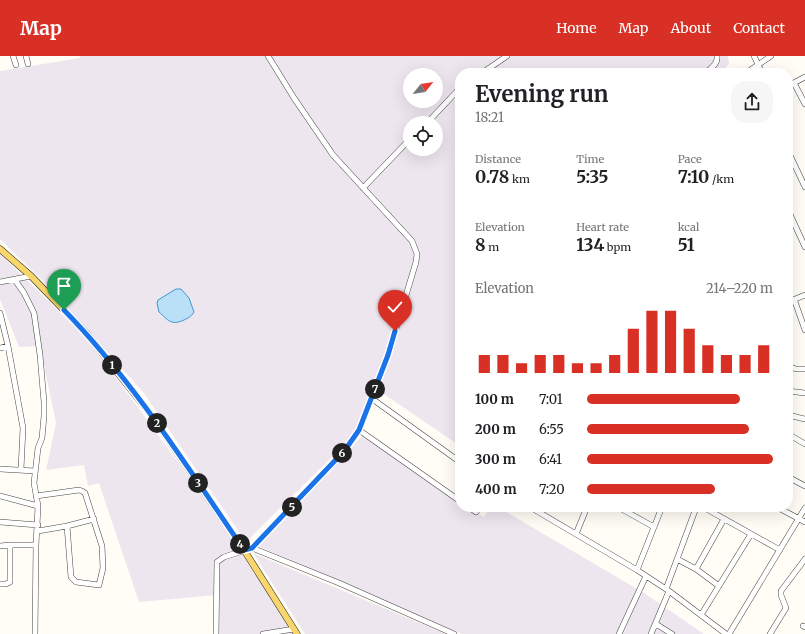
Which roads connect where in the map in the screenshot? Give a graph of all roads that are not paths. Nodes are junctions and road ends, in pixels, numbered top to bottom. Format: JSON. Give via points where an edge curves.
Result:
{"nodes":[{"id":1,"x":14,"y":56,"type":"edge"},
{"id":2,"x":26,"y":56,"type":"edge"},
{"id":3,"x":268,"y":56,"type":"edge"},
{"id":4,"x":507,"y":56,"type":"edge"},
{"id":5,"x":717,"y":56,"type":"edge"},
{"id":6,"x":754,"y":56,"type":"edge"},
{"id":7,"x":771,"y":56,"type":"edge"},
{"id":8,"x":28,"y":64,"type":"dead end"},
{"id":9,"x":758,"y":64,"type":"junction"},
{"id":10,"x":16,"y":65,"type":"dead end"},
{"id":11,"x":489,"y":68,"type":"edge"},
{"id":12,"x":711,"y":68,"type":"edge"},
{"id":13,"x":753,"y":68,"type":"edge"},
{"id":14,"x":760,"y":68,"type":"edge"},
{"id":15,"x":805,"y":77,"type":"edge"},
{"id":16,"x":794,"y":82,"type":"joint"},
{"id":17,"x":455,"y":93,"type":"edge"},
{"id":18,"x":805,"y":104,"type":"edge"},
{"id":19,"x":434,"y":116,"type":"edge"},
{"id":20,"x":403,"y":146,"type":"edge"},
{"id":21,"x":793,"y":165,"type":"edge"},
{"id":22,"x":805,"y":187,"type":"edge"},
{"id":23,"x":363,"y":188,"type":"junction"},
{"id":24,"x":793,"y":221,"type":"edge"},
{"id":25,"x":805,"y":247,"type":"edge"},
{"id":26,"x":0,"y":249,"type":"edge"},
{"id":27,"x":3,"y":255,"type":"edge"},
{"id":28,"x":31,"y":276,"type":"junction"},
{"id":29,"x":15,"y":280,"type":"junction"},
{"id":30,"x":0,"y":282,"type":"edge"},
{"id":31,"x":805,"y":295,"type":"edge"},
{"id":32,"x":794,"y":300,"type":"joint"},
{"id":33,"x":0,"y":313,"type":"edge"},
{"id":34,"x":805,"y":330,"type":"edge"},
{"id":35,"x":8,"y":346,"type":"junction"},
{"id":36,"x":0,"y":348,"type":"edge"},
{"id":37,"x":793,"y":368,"type":"edge"},
{"id":38,"x":805,"y":369,"type":"edge"},
{"id":39,"x":793,"y":392,"type":"edge"},
{"id":40,"x":805,"y":393,"type":"edge"},
{"id":41,"x":371,"y":398,"type":"junction"},
{"id":42,"x":793,"y":416,"type":"edge"},
{"id":43,"x":805,"y":419,"type":"edge"},
{"id":44,"x":359,"y":430,"type":"junction"},
{"id":45,"x":793,"y":437,"type":"edge"},
{"id":46,"x":805,"y":444,"type":"edge"},
{"id":47,"x":455,"y":458,"type":"edge"},
{"id":48,"x":0,"y":463,"type":"edge"},
{"id":49,"x":0,"y":469,"type":"edge"},
{"id":50,"x":21,"y":469,"type":"junction"},
{"id":51,"x":35,"y":471,"type":"junction"},
{"id":52,"x":793,"y":480,"type":"edge"},
{"id":53,"x":805,"y":486,"type":"edge"},
{"id":54,"x":0,"y":496,"type":"edge"},
{"id":55,"x":36,"y":496,"type":"junction"},
{"id":56,"x":455,"y":497,"type":"edge"},
{"id":57,"x":38,"y":506,"type":"junction"},
{"id":58,"x":805,"y":508,"type":"edge"},
{"id":59,"x":539,"y":512,"type":"edge"},
{"id":60,"x":585,"y":512,"type":"edge"},
{"id":61,"x":627,"y":512,"type":"edge"},
{"id":62,"x":660,"y":512,"type":"edge"},
{"id":63,"x":695,"y":512,"type":"edge"},
{"id":64,"x":711,"y":512,"type":"edge"},
{"id":65,"x":787,"y":512,"type":"edge"},
{"id":66,"x":799,"y":518,"type":"junction"},
{"id":67,"x":94,"y":519,"type":"junction"},
{"id":68,"x":724,"y":519,"type":"junction"},
{"id":69,"x":0,"y":522,"type":"edge"},
{"id":70,"x":805,"y":522,"type":"edge"},
{"id":71,"x":38,"y":525,"type":"junction"},
{"id":72,"x":67,"y":526,"type":"junction"},
{"id":73,"x":654,"y":527,"type":"junction"},
{"id":74,"x":38,"y":531,"type":"junction"},
{"id":75,"x":576,"y":534,"type":"junction"},
{"id":76,"x":751,"y":534,"type":"junction"},
{"id":77,"x":10,"y":545,"type":"junction"},
{"id":78,"x":36,"y":545,"type":"junction"},
{"id":79,"x":0,"y":546,"type":"edge"},
{"id":80,"x":252,"y":548,"type":"junction"},
{"id":81,"x":244,"y":550,"type":"junction"},
{"id":82,"x":780,"y":550,"type":"junction"},
{"id":83,"x":677,"y":559,"type":"junction"},
{"id":84,"x":804,"y":561,"type":"edge"},
{"id":85,"x":696,"y":569,"type":"junction"},
{"id":86,"x":637,"y":570,"type":"junction"},
{"id":87,"x":646,"y":576,"type":"junction"},
{"id":88,"x":0,"y":584,"type":"edge"},
{"id":89,"x":719,"y":586,"type":"junction"},
{"id":90,"x":668,"y":590,"type":"junction"},
{"id":91,"x":701,"y":615,"type":"junction"},
{"id":92,"x":656,"y":624,"type":"junction"},
{"id":93,"x":296,"y":632,"type":"edge"},
{"id":94,"x":35,"y":634,"type":"edge"},
{"id":95,"x":216,"y":634,"type":"edge"},
{"id":96,"x":263,"y":634,"type":"edge"},
{"id":97,"x":454,"y":634,"type":"edge"},
{"id":98,"x":619,"y":634,"type":"edge"},
{"id":99,"x":651,"y":634,"type":"edge"},
{"id":100,"x":672,"y":634,"type":"edge"},
{"id":101,"x":728,"y":634,"type":"edge"},
{"id":102,"x":770,"y":634,"type":"edge"}],
"edges":[{"from":1,"to":10,"type":"street"},
{"from":2,"to":8,"type":"street"},
{"from":3,"to":23,"type":"street","via":[[333,155]]},
{"from":4,"to":11,"type":"street"},
{"from":5,"to":12,"type":"street","via":[[718,60]]},
{"from":6,"to":9,"type":"street"},
{"from":7,"to":9,"type":"street"},
{"from":9,"to":13,"type":"street"},
{"from":9,"to":14,"type":"street"},
{"from":15,"to":16,"type":"street"},
{"from":16,"to":18,"type":"street"},
{"from":17,"to":19,"type":"street"},
{"from":20,"to":23,"type":"street"},
{"from":21,"to":22,"type":"street"},
{"from":23,"to":41,"type":"street","via":[[412,241],[417,254],[388,355]]},
{"from":24,"to":25,"type":"street"},
{"from":26,"to":27,"type":"main road"},
{"from":27,"to":28,"type":"main road"},
{"from":28,"to":29,"type":"street"},
{"from":28,"to":81,"type":"main road","via":[[87,334],[152,416]]},
{"from":29,"to":30,"type":"street"},
{"from":29,"to":51,"type":"street","via":[[34,313],[40,355],[44,416]]},
{"from":31,"to":32,"type":"street"},
{"from":32,"to":34,"type":"street"},
{"from":33,"to":35,"type":"street"},
{"from":35,"to":36,"type":"street"},
{"from":35,"to":50,"type":"street","via":[[23,428]]},
{"from":37,"to":38,"type":"street"},
{"from":39,"to":40,"type":"street"},
{"from":41,"to":44,"type":"street"},
{"from":41,"to":47,"type":"street"},
{"from":42,"to":43,"type":"street"},
{"from":44,"to":56,"type":"street"},
{"from":44,"to":80,"type":"street","via":[[345,450]]},
{"from":45,"to":46,"type":"street"},
{"from":48,"to":49,"type":"street"},
{"from":49,"to":50,"type":"street"},
{"from":50,"to":51,"type":"street"},
{"from":51,"to":55,"type":"street"},
{"from":52,"to":53,"type":"street"},
{"from":54,"to":57,"type":"street"},
{"from":55,"to":57,"type":"street"},
{"from":55,"to":67,"type":"street","via":[[82,491]]},
{"from":57,"to":71,"type":"street"},
{"from":58,"to":66,"type":"street"},
{"from":59,"to":75,"type":"street"},
{"from":60,"to":75,"type":"street"},
{"from":61,"to":73,"type":"street"},
{"from":62,"to":73,"type":"street"},
{"from":63,"to":83,"type":"street"},
{"from":64,"to":68,"type":"street"},
{"from":65,"to":66,"type":"street"},
{"from":66,"to":70,"type":"street"},
{"from":66,"to":82,"type":"street"},
{"from":67,"to":72,"type":"street"},
{"from":67,"to":72,"type":"street","via":[[103,555],[100,585],[73,580]]},
{"from":68,"to":76,"type":"street"},
{"from":68,"to":85,"type":"street"},
{"from":69,"to":71,"type":"street"},
{"from":71,"to":74,"type":"street"},
{"from":72,"to":74,"type":"street"},
{"from":73,"to":86,"type":"street"},
{"from":74,"to":78,"type":"street"},
{"from":75,"to":86,"type":"street"},
{"from":76,"to":82,"type":"street"},
{"from":76,"to":89,"type":"street"},
{"from":77,"to":78,"type":"street"},
{"from":77,"to":79,"type":"street"},
{"from":77,"to":88,"type":"street","via":[[10,582]]},
{"from":78,"to":94,"type":"street"},
{"from":80,"to":81,"type":"street"},
{"from":80,"to":97,"type":"street"},
{"from":81,"to":93,"type":"main road"},
{"from":81,"to":95,"type":"street","via":[[217,562]]},
{"from":82,"to":101,"type":"street"},
{"from":83,"to":85,"type":"street"},
{"from":83,"to":90,"type":"street"},
{"from":84,"to":102,"type":"street","via":[[780,595],[786,608]]},
{"from":85,"to":89,"type":"street"},
{"from":86,"to":87,"type":"street"},
{"from":87,"to":90,"type":"street"},
{"from":87,"to":98,"type":"street"},
{"from":89,"to":91,"type":"street"},
{"from":90,"to":91,"type":"street"},
{"from":90,"to":92,"type":"street"},
{"from":91,"to":101,"type":"street"},
{"from":92,"to":99,"type":"street"},
{"from":92,"to":100,"type":"street"},
{"from":93,"to":96,"type":"street"}]}
